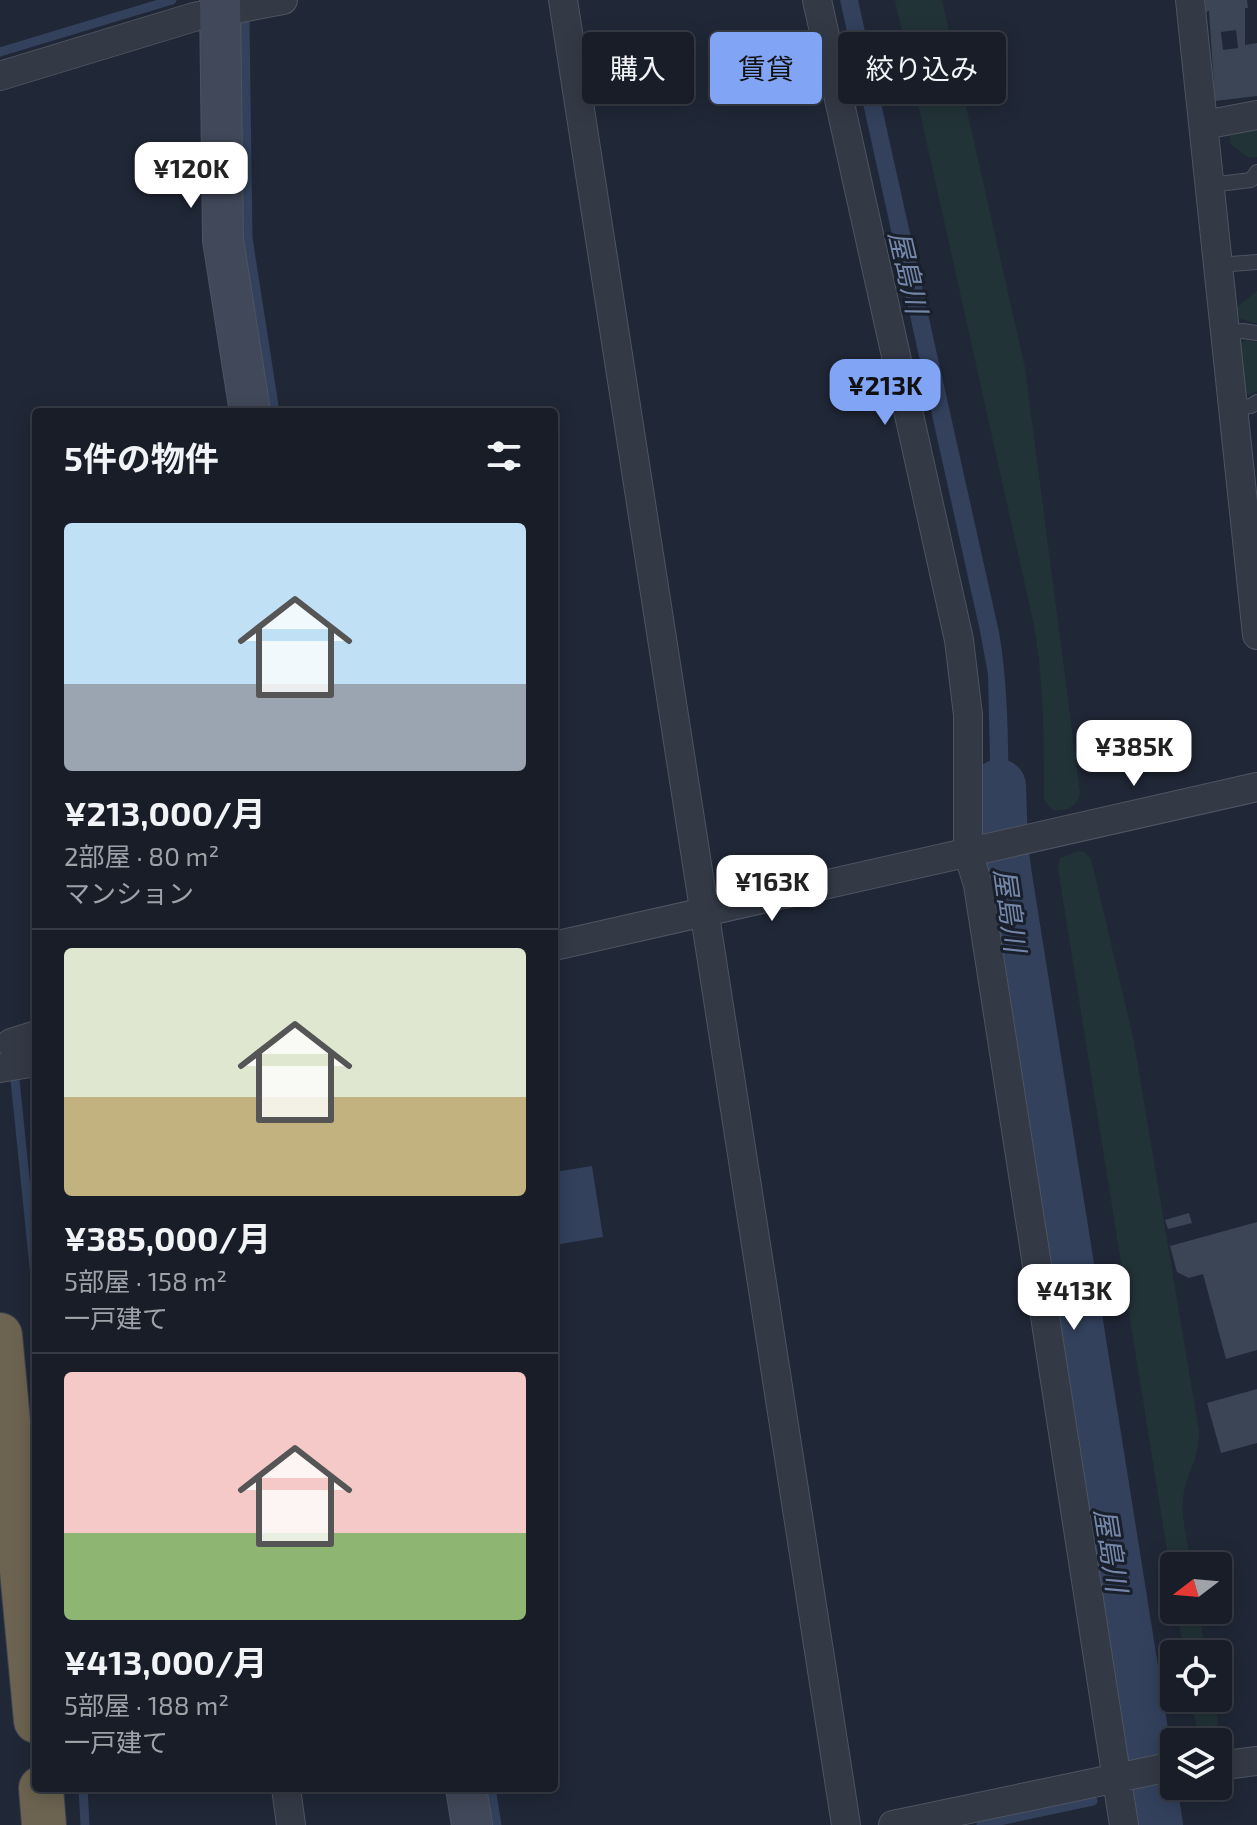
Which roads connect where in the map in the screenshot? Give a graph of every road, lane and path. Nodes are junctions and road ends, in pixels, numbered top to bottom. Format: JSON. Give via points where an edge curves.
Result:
{"nodes":[{"id":1,"x":283,"y":0,"type":"edge"},
{"id":2,"x":563,"y":0,"type":"edge"},
{"id":3,"x":817,"y":0,"type":"edge"},
{"id":4,"x":1190,"y":0,"type":"edge"},
{"id":5,"x":220,"y":6,"type":"edge"},
{"id":6,"x":0,"y":76,"type":"edge"},
{"id":7,"x":1257,"y":115,"type":"edge"},
{"id":8,"x":1204,"y":125,"type":"junction"},
{"id":9,"x":1257,"y":172,"type":"edge"},
{"id":10,"x":1210,"y":185,"type":"junction"},
{"id":11,"x":1257,"y":262,"type":"edge"},
{"id":12,"x":1218,"y":265,"type":"junction"},
{"id":13,"x":1225,"y":333,"type":"junction"},
{"id":14,"x":1257,"y":333,"type":"edge"},
{"id":15,"x":1245,"y":405,"type":"edge"},
{"id":16,"x":249,"y":408,"type":"edge"},
{"id":17,"x":1257,"y":635,"type":"edge"},
{"id":18,"x":1257,"y":787,"type":"edge"},
{"id":19,"x":974,"y":851,"type":"junction"},
{"id":20,"x":704,"y":912,"type":"junction"},
{"id":21,"x":558,"y":945,"type":"edge"},
{"id":22,"x":0,"y":1335,"type":"edge"},
{"id":23,"x":32,"y":1678,"type":"edge"},
{"id":24,"x":1257,"y":1761,"type":"edge"},
{"id":25,"x":1232,"y":1764,"type":"edge"},
{"id":26,"x":1160,"y":1768,"type":"edge"},
{"id":27,"x":1122,"y":1776,"type":"junction"},
{"id":28,"x":41,"y":1792,"type":"edge"},
{"id":29,"x":287,"y":1792,"type":"edge"},
{"id":30,"x":467,"y":1792,"type":"edge"},
{"id":31,"x":44,"y":1825,"type":"edge"},
{"id":32,"x":291,"y":1825,"type":"edge"},
{"id":33,"x":472,"y":1825,"type":"edge"},
{"id":34,"x":846,"y":1825,"type":"edge"},
{"id":35,"x":893,"y":1825,"type":"edge"},
{"id":36,"x":1124,"y":1825,"type":"edge"}],
"edges":[{"from":1,"to":5,"type":"street"},
{"from":2,"to":20,"type":"street"},
{"from":3,"to":19,"type":"street","via":[[959,640]]},
{"from":4,"to":8,"type":"street"},
{"from":5,"to":6,"type":"street"},
{"from":5,"to":16,"type":"street","via":[[223,240]]},
{"from":7,"to":8,"type":"street"},
{"from":8,"to":10,"type":"street"},
{"from":9,"to":10,"type":"lane","via":[[1251,180]]},
{"from":10,"to":12,"type":"street"},
{"from":11,"to":12,"type":"lane"},
{"from":12,"to":13,"type":"street"},
{"from":13,"to":14,"type":"lane"},
{"from":13,"to":15,"type":"street"},
{"from":15,"to":17,"type":"street"},
{"from":18,"to":19,"type":"street"},
{"from":19,"to":20,"type":"street"},
{"from":19,"to":27,"type":"street"},
{"from":20,"to":21,"type":"street"},
{"from":20,"to":34,"type":"street"},
{"from":22,"to":23,"type":"highway"},
{"from":24,"to":25,"type":"street"},
{"from":26,"to":27,"type":"street"},
{"from":27,"to":35,"type":"street"},
{"from":27,"to":36,"type":"street"},
{"from":28,"to":31,"type":"highway"},
{"from":29,"to":32,"type":"street"},
{"from":30,"to":33,"type":"street"}]}
